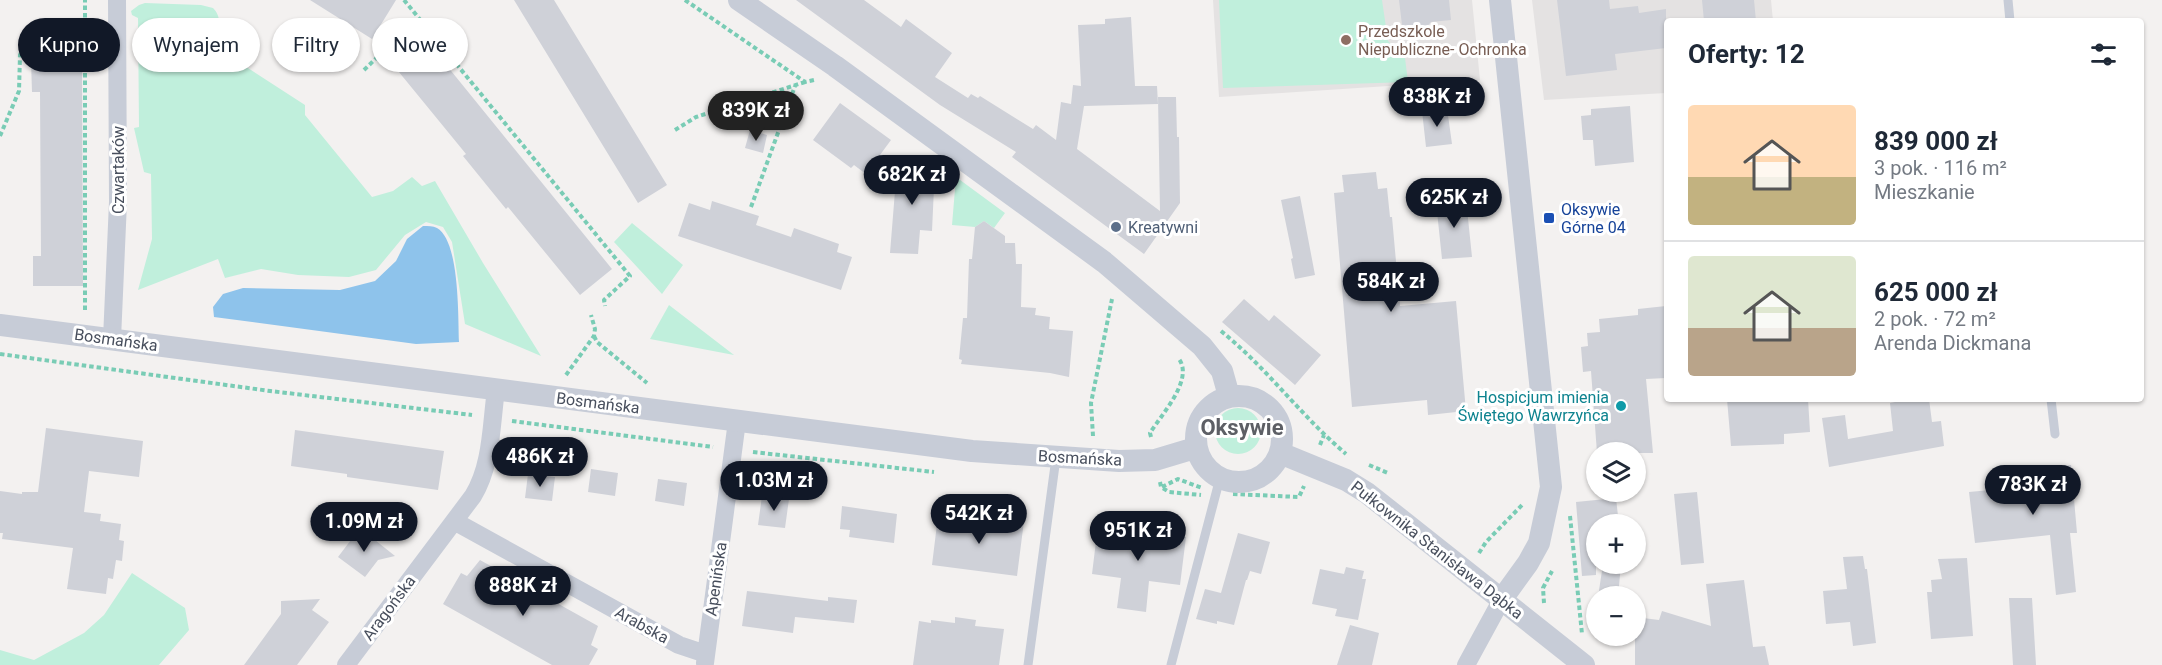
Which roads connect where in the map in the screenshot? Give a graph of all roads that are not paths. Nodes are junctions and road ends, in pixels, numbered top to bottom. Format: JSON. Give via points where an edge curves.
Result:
{"nodes":[{"id":1,"x":117,"y":0,"type":"edge"},
{"id":2,"x":739,"y":0,"type":"edge"},
{"id":3,"x":1500,"y":0,"type":"edge"},
{"id":4,"x":2008,"y":0,"type":"edge"},
{"id":5,"x":2010,"y":18,"type":"edge"},
{"id":6,"x":0,"y":325,"type":"edge"},
{"id":7,"x":112,"y":339,"type":"junction"},
{"id":8,"x":496,"y":390,"type":"junction"},
{"id":9,"x":1229,"y":396,"type":"junction"},
{"id":10,"x":2051,"y":402,"type":"edge"},
{"id":11,"x":737,"y":421,"type":"junction"},
{"id":12,"x":2055,"y":434,"type":"dead end"},
{"id":13,"x":1195,"y":448,"type":"junction"},
{"id":14,"x":1280,"y":453,"type":"junction"},
{"id":15,"x":1056,"y":458,"type":"junction"},
{"id":16,"x":1218,"y":485,"type":"junction"},
{"id":17,"x":454,"y":521,"type":"junction"},
{"id":18,"x":1502,"y":599,"type":"junction"},
{"id":19,"x":705,"y":659,"type":"edge"},
{"id":20,"x":346,"y":665,"type":"edge"},
{"id":21,"x":1028,"y":665,"type":"edge"},
{"id":22,"x":1171,"y":665,"type":"edge"},
{"id":23,"x":1466,"y":665,"type":"edge"},
{"id":24,"x":1584,"y":665,"type":"edge"}],
"edges":[{"from":1,"to":7,"type":"street","name":"Czwartaków","via":[[118,202]]},
{"from":2,"to":9,"type":"street","via":[[1038,213],[1146,296],[1202,346],[1222,371]]},
{"from":3,"to":18,"type":"street","via":[[1551,487],[1539,543]]},
{"from":4,"to":5,"type":"lane"},
{"from":6,"to":7,"type":"street","name":"Bosmańska"},
{"from":7,"to":8,"type":"street","name":"Bosmańska"},
{"from":8,"to":11,"type":"street","name":"Bosmańska"},
{"from":8,"to":17,"type":"street","name":"Aragońska","via":[[482,481]]},
{"from":9,"to":13,"type":"street","via":[[1202,415],[1195,430]]},
{"from":9,"to":14,"type":"street","via":[[1255,398],[1275,415],[1281,427]]},
{"from":10,"to":12,"type":"lane"},
{"from":11,"to":15,"type":"street","name":"Bosmańska"},
{"from":11,"to":19,"type":"street","name":"Apenińska"},
{"from":13,"to":15,"type":"street","name":"Bosmańska","via":[[1155,460]]},
{"from":13,"to":16,"type":"street"},
{"from":14,"to":16,"type":"street","via":[[1260,477]]},
{"from":14,"to":18,"type":"street","name":"Pułkownika Stanisława Dąbka","via":[[1346,480],[1366,493]]},
{"from":15,"to":21,"type":"lane"},
{"from":16,"to":22,"type":"lane"},
{"from":17,"to":19,"type":"street","name":"Arabska"},
{"from":17,"to":20,"type":"street","name":"Aragońska"},
{"from":18,"to":23,"type":"street"},
{"from":18,"to":24,"type":"street","name":"Pułkownika Stanisława Dąbka"}]}
